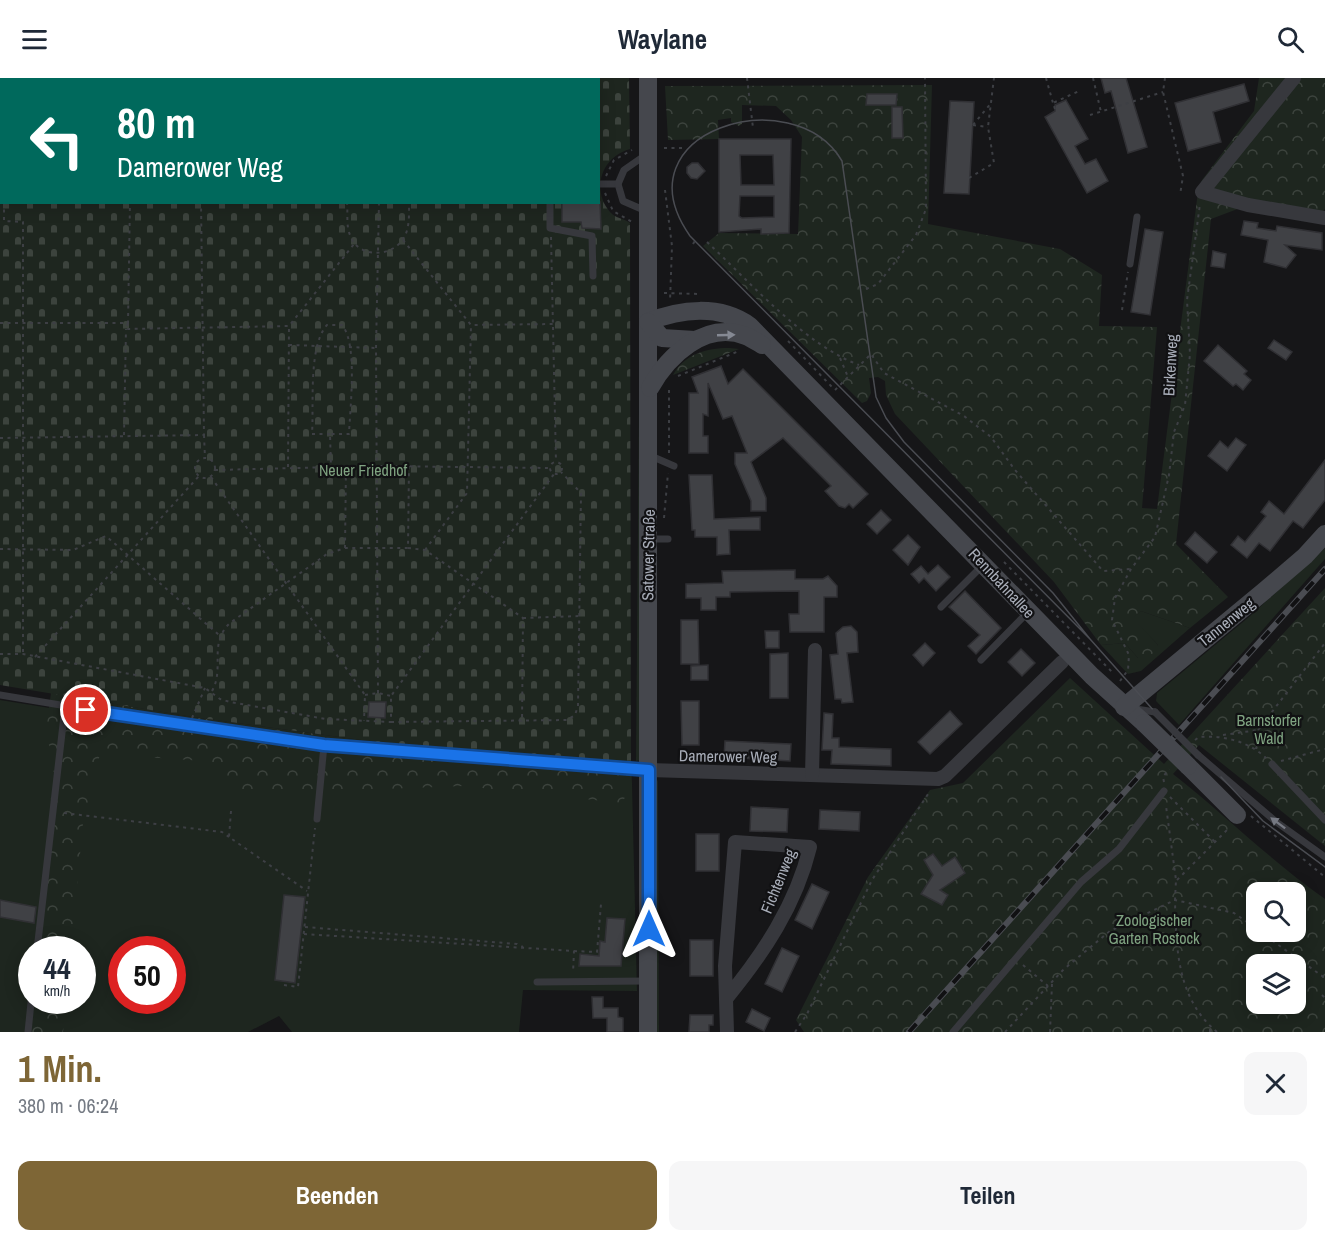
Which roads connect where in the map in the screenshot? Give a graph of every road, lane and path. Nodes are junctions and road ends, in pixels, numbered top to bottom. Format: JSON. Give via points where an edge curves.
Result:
{"nodes":[{"id":1,"x":648,"y":78,"type":"edge"},
{"id":2,"x":747,"y":78,"type":"edge"},
{"id":3,"x":925,"y":78,"type":"edge"},
{"id":4,"x":994,"y":78,"type":"edge"},
{"id":5,"x":1046,"y":78,"type":"edge"},
{"id":6,"x":1092,"y":78,"type":"edge"},
{"id":7,"x":1165,"y":78,"type":"edge"},
{"id":8,"x":1294,"y":78,"type":"edge"},
{"id":9,"x":1079,"y":91,"type":"dead end"},
{"id":10,"x":1163,"y":92,"type":"junction"},
{"id":11,"x":992,"y":102,"type":"junction"},
{"id":12,"x":1053,"y":103,"type":"junction"},
{"id":13,"x":1055,"y":109,"type":"dead end"},
{"id":14,"x":1101,"y":112,"type":"junction"},
{"id":15,"x":1090,"y":115,"type":"dead end"},
{"id":16,"x":988,"y":127,"type":"junction"},
{"id":17,"x":753,"y":128,"type":"dead end"},
{"id":18,"x":686,"y":148,"type":"dead end"},
{"id":19,"x":648,"y":154,"type":"junction"},
{"id":20,"x":969,"y":178,"type":"dead end"},
{"id":21,"x":601,"y":184,"type":"edge"},
{"id":22,"x":618,"y":184,"type":"junction"},
{"id":23,"x":664,"y":188,"type":"dead end"},
{"id":24,"x":1202,"y":192,"type":"junction"},
{"id":25,"x":1180,"y":195,"type":"dead end"},
{"id":26,"x":2,"y":204,"type":"edge"},
{"id":27,"x":130,"y":204,"type":"edge"},
{"id":28,"x":201,"y":204,"type":"edge"},
{"id":29,"x":347,"y":204,"type":"edge"},
{"id":30,"x":379,"y":204,"type":"edge"},
{"id":31,"x":409,"y":204,"type":"edge"},
{"id":32,"x":550,"y":204,"type":"edge"},
{"id":33,"x":1137,"y":217,"type":"dead end"},
{"id":34,"x":1325,"y":218,"type":"edge"},
{"id":35,"x":649,"y":219,"type":"junction"},
{"id":36,"x":550,"y":228,"type":"junction"},
{"id":37,"x":696,"y":239,"type":"dead end"},
{"id":38,"x":403,"y":240,"type":"junction"},
{"id":39,"x":707,"y":242,"type":"dead end"},
{"id":40,"x":354,"y":244,"type":"junction"},
{"id":41,"x":693,"y":244,"type":"dead end"},
{"id":42,"x":378,"y":253,"type":"junction"},
{"id":43,"x":1130,"y":264,"type":"joint"},
{"id":44,"x":593,"y":276,"type":"dead end"},
{"id":45,"x":866,"y":289,"type":"dead end"},
{"id":46,"x":671,"y":294,"type":"dead end"},
{"id":47,"x":1122,"y":310,"type":"dead end"},
{"id":48,"x":648,"y":322,"type":"junction"},
{"id":49,"x":0,"y":323,"type":"edge"},
{"id":50,"x":24,"y":323,"type":"junction"},
{"id":51,"x":128,"y":323,"type":"junction"},
{"id":52,"x":553,"y":324,"type":"junction"},
{"id":53,"x":471,"y":325,"type":"junction"},
{"id":54,"x":289,"y":326,"type":"junction"},
{"id":55,"x":126,"y":329,"type":"junction"},
{"id":56,"x":204,"y":329,"type":"junction"},
{"id":57,"x":696,"y":340,"type":"junction"},
{"id":58,"x":289,"y":345,"type":"junction"},
{"id":59,"x":316,"y":346,"type":"junction"},
{"id":60,"x":351,"y":348,"type":"junction"},
{"id":61,"x":376,"y":348,"type":"junction"},
{"id":62,"x":770,"y":348,"type":"junction"},
{"id":63,"x":745,"y":349,"type":"dead end"},
{"id":64,"x":840,"y":358,"type":"junction"},
{"id":65,"x":859,"y":365,"type":"junction"},
{"id":66,"x":848,"y":377,"type":"junction"},
{"id":67,"x":669,"y":379,"type":"dead end"},
{"id":68,"x":649,"y":389,"type":"junction"},
{"id":69,"x":824,"y":401,"type":"junction"},
{"id":70,"x":330,"y":434,"type":"junction"},
{"id":71,"x":124,"y":435,"type":"junction"},
{"id":72,"x":204,"y":435,"type":"junction"},
{"id":73,"x":0,"y":438,"type":"edge"},
{"id":74,"x":24,"y":438,"type":"junction"},
{"id":75,"x":648,"y":455,"type":"junction"},
{"id":76,"x":205,"y":458,"type":"junction"},
{"id":77,"x":556,"y":462,"type":"junction"},
{"id":78,"x":378,"y":466,"type":"junction"},
{"id":79,"x":409,"y":466,"type":"junction"},
{"id":80,"x":469,"y":466,"type":"junction"},
{"id":81,"x":674,"y":466,"type":"dead end"},
{"id":82,"x":288,"y":467,"type":"junction"},
{"id":83,"x":331,"y":467,"type":"junction"},
{"id":84,"x":346,"y":467,"type":"junction"},
{"id":85,"x":549,"y":468,"type":"junction"},
{"id":86,"x":215,"y":470,"type":"junction"},
{"id":87,"x":561,"y":472,"type":"junction"},
{"id":88,"x":554,"y":474,"type":"junction"},
{"id":89,"x":199,"y":476,"type":"junction"},
{"id":90,"x":211,"y":477,"type":"junction"},
{"id":91,"x":1325,"y":534,"type":"edge"},
{"id":92,"x":668,"y":538,"type":"dead end"},
{"id":93,"x":647,"y":539,"type":"junction"},
{"id":94,"x":376,"y":547,"type":"junction"},
{"id":95,"x":22,"y":548,"type":"junction"},
{"id":96,"x":345,"y":548,"type":"junction"},
{"id":97,"x":408,"y":548,"type":"junction"},
{"id":98,"x":0,"y":549,"type":"edge"},
{"id":99,"x":425,"y":550,"type":"junction"},
{"id":100,"x":128,"y":554,"type":"junction"},
{"id":101,"x":985,"y":564,"type":"junction"},
{"id":102,"x":1131,"y":568,"type":"junction"},
{"id":103,"x":286,"y":584,"type":"junction"},
{"id":104,"x":473,"y":584,"type":"junction"},
{"id":105,"x":941,"y":607,"type":"dead end"},
{"id":106,"x":1029,"y":611,"type":"junction"},
{"id":107,"x":580,"y":616,"type":"junction"},
{"id":108,"x":523,"y":618,"type":"junction"},
{"id":109,"x":219,"y":635,"type":"junction"},
{"id":110,"x":1325,"y":643,"type":"edge"},
{"id":111,"x":814,"y":650,"type":"dead end"},
{"id":112,"x":0,"y":654,"type":"edge"},
{"id":113,"x":23,"y":654,"type":"junction"},
{"id":114,"x":35,"y":657,"type":"junction"},
{"id":115,"x":981,"y":660,"type":"dead end"},
{"id":116,"x":1062,"y":662,"type":"dead end"},
{"id":117,"x":1120,"y":681,"type":"dead end"},
{"id":118,"x":205,"y":688,"type":"junction"},
{"id":119,"x":212,"y":691,"type":"junction"},
{"id":120,"x":378,"y":693,"type":"junction"},
{"id":121,"x":0,"y":695,"type":"edge"},
{"id":122,"x":365,"y":695,"type":"junction"},
{"id":123,"x":391,"y":696,"type":"junction"},
{"id":124,"x":64,"y":707,"type":"junction"},
{"id":125,"x":1124,"y":707,"type":"junction"},
{"id":126,"x":364,"y":721,"type":"junction"},
{"id":127,"x":391,"y":722,"type":"junction"},
{"id":128,"x":522,"y":722,"type":"junction"},
{"id":129,"x":190,"y":726,"type":"junction"},
{"id":130,"x":1258,"y":730,"type":"junction"},
{"id":131,"x":1221,"y":736,"type":"junction"},
{"id":132,"x":1199,"y":737,"type":"dead end"},
{"id":133,"x":324,"y":745,"type":"junction"},
{"id":134,"x":1256,"y":749,"type":"junction"},
{"id":135,"x":1325,"y":749,"type":"edge"},
{"id":136,"x":1193,"y":761,"type":"junction"},
{"id":137,"x":1272,"y":764,"type":"junction"},
{"id":138,"x":649,"y":770,"type":"junction"},
{"id":139,"x":1166,"y":772,"type":"dead end"},
{"id":140,"x":812,"y":775,"type":"junction"},
{"id":141,"x":938,"y":779,"type":"junction"},
{"id":142,"x":1164,"y":791,"type":"junction"},
{"id":143,"x":231,"y":811,"type":"dead end"},
{"id":144,"x":55,"y":812,"type":"junction"},
{"id":145,"x":317,"y":819,"type":"joint"},
{"id":146,"x":1325,"y":820,"type":"edge"},
{"id":147,"x":1232,"y":821,"type":"joint"},
{"id":148,"x":229,"y":837,"type":"junction"},
{"id":149,"x":1215,"y":842,"type":"junction"},
{"id":150,"x":1325,"y":857,"type":"edge"},
{"id":151,"x":1176,"y":880,"type":"junction"},
{"id":152,"x":308,"y":891,"type":"junction"},
{"id":153,"x":1174,"y":900,"type":"junction"},
{"id":154,"x":601,"y":904,"type":"dead end"},
{"id":155,"x":1246,"y":921,"type":"edge"},
{"id":156,"x":304,"y":927,"type":"junction"},
{"id":157,"x":304,"y":934,"type":"junction"},
{"id":158,"x":39,"y":936,"type":"edge"},
{"id":159,"x":1276,"y":942,"type":"edge"},
{"id":160,"x":526,"y":948,"type":"junction"},
{"id":161,"x":574,"y":951,"type":"junction"},
{"id":162,"x":1023,"y":964,"type":"dead end"},
{"id":163,"x":1325,"y":978,"type":"edge"},
{"id":164,"x":649,"y":981,"type":"junction"},
{"id":165,"x":537,"y":982,"type":"dead end"},
{"id":166,"x":572,"y":982,"type":"junction"},
{"id":167,"x":1052,"y":983,"type":"junction"},
{"id":168,"x":284,"y":985,"type":"dead end"},
{"id":169,"x":1048,"y":987,"type":"junction"},
{"id":170,"x":726,"y":999,"type":"junction"},
{"id":171,"x":30,"y":1014,"type":"edge"},
{"id":172,"x":1210,"y":1026,"type":"junction"},
{"id":173,"x":28,"y":1032,"type":"edge"},
{"id":174,"x":648,"y":1032,"type":"edge"},
{"id":175,"x":727,"y":1032,"type":"edge"},
{"id":176,"x":795,"y":1032,"type":"edge"},
{"id":177,"x":954,"y":1032,"type":"edge"},
{"id":178,"x":1005,"y":1032,"type":"edge"},
{"id":179,"x":1050,"y":1032,"type":"edge"},
{"id":180,"x":1210,"y":1032,"type":"edge"},
{"id":181,"x":1217,"y":1032,"type":"edge"}],
"edges":[{"from":1,"to":19,"type":"main road","name":"Satower Straße"},
{"from":2,"to":17,"type":"path"},
{"from":3,"to":45,"type":"path","via":[[926,209],[916,235],[878,284]]},
{"from":4,"to":11,"type":"path"},
{"from":5,"to":12,"type":"path"},
{"from":6,"to":14,"type":"path"},
{"from":7,"to":10,"type":"path"},
{"from":8,"to":24,"type":"street"},
{"from":9,"to":12,"type":"path"},
{"from":10,"to":14,"type":"path"},
{"from":10,"to":25,"type":"path","via":[[1183,176]]},
{"from":11,"to":16,"type":"path"},
{"from":11,"to":16,"type":"path","via":[[973,125]]},
{"from":12,"to":13,"type":"path"},
{"from":14,"to":15,"type":"path"},
{"from":16,"to":20,"type":"path","via":[[994,163]]},
{"from":18,"to":19,"type":"path","via":[[664,148]]},
{"from":19,"to":21,"type":"path","via":[[617,156]]},
{"from":19,"to":22,"type":"lane","via":[[624,170]]},
{"from":19,"to":35,"type":"main road","name":"Satower Straße"},
{"from":21,"to":22,"type":"lane"},
{"from":21,"to":35,"type":"path","via":[[613,211],[633,223]]},
{"from":22,"to":35,"type":"lane","via":[[623,201]]},
{"from":23,"to":46,"type":"path","via":[[672,246]]},
{"from":24,"to":34,"type":"street","via":[[1248,205]]},
{"from":24,"to":102,"type":"path","name":"Birkenweg","via":[[1187,300],[1190,354],[1185,405],[1174,432],[1155,537]]},
{"from":26,"to":50,"type":"path","via":[[4,221],[23,222]]},
{"from":27,"to":51,"type":"path"},
{"from":28,"to":56,"type":"path"},
{"from":29,"to":40,"type":"path","via":[[349,234]]},
{"from":30,"to":42,"type":"path"},
{"from":31,"to":38,"type":"path","via":[[409,225]]},
{"from":32,"to":36,"type":"lane"},
{"from":33,"to":43,"type":"lane"},
{"from":35,"to":48,"type":"main road","name":"Satower Straße"},
{"from":36,"to":44,"type":"lane","via":[[592,236]]},
{"from":36,"to":52,"type":"path"},
{"from":37,"to":41,"type":"path"},
{"from":38,"to":42,"type":"path","via":[[391,250]]},
{"from":38,"to":53,"type":"path"},
{"from":39,"to":64,"type":"path","via":[[804,332]]},
{"from":40,"to":42,"type":"path","via":[[364,252]]},
{"from":40,"to":54,"type":"path"},
{"from":42,"to":61,"type":"path"},
{"from":43,"to":47,"type":"path"},
{"from":48,"to":57,"type":"main road","name":"Rennbahnallee","via":[[662,339]]},
{"from":48,"to":62,"type":"main road","name":"Rennbahnallee","via":[[676,313],[730,314],[750,326]]},
{"from":48,"to":68,"type":"main road","name":"Satower Straße"},
{"from":49,"to":50,"type":"path"},
{"from":50,"to":51,"type":"path"},
{"from":50,"to":74,"type":"path"},
{"from":51,"to":55,"type":"path"},
{"from":52,"to":53,"type":"path"},
{"from":52,"to":77,"type":"path"},
{"from":53,"to":80,"type":"path"},
{"from":54,"to":56,"type":"path"},
{"from":54,"to":58,"type":"path"},
{"from":55,"to":56,"type":"path"},
{"from":55,"to":71,"type":"path"},
{"from":56,"to":72,"type":"path"},
{"from":57,"to":62,"type":"main road","name":"Rennbahnallee","one_way":true,"via":[[733,333]]},
{"from":57,"to":68,"type":"main road","name":"Rennbahnallee","via":[[669,360]]},
{"from":58,"to":59,"type":"path"},
{"from":58,"to":82,"type":"path"},
{"from":59,"to":60,"type":"path"},
{"from":59,"to":60,"type":"path","via":[[327,325],[342,325],[348,332]]},
{"from":59,"to":70,"type":"path","via":[[312,434]]},
{"from":60,"to":61,"type":"path"},
{"from":60,"to":70,"type":"path","via":[[349,434]]},
{"from":61,"to":78,"type":"path"},
{"from":62,"to":69,"type":"main road","name":"Rennbahnallee"},
{"from":63,"to":67,"type":"path"},
{"from":64,"to":65,"type":"path"},
{"from":64,"to":66,"type":"path"},
{"from":65,"to":66,"type":"path"},
{"from":65,"to":102,"type":"path","via":[[871,354],[884,373],[964,416],[991,437],[1103,571]]},
{"from":66,"to":69,"type":"path"},
{"from":68,"to":75,"type":"main road","name":"Satower Straße"},
{"from":69,"to":101,"type":"main road","name":"Rennbahnallee"},
{"from":70,"to":83,"type":"path"},
{"from":71,"to":72,"type":"path"},
{"from":71,"to":74,"type":"path"},
{"from":72,"to":76,"type":"path"},
{"from":73,"to":74,"type":"path"},
{"from":74,"to":95,"type":"path"},
{"from":75,"to":81,"type":"lane"},
{"from":75,"to":93,"type":"main road","name":"Satower Straße"},
{"from":76,"to":86,"type":"path","via":[[214,463]]},
{"from":76,"to":89,"type":"path","via":[[196,465]]},
{"from":77,"to":85,"type":"path"},
{"from":77,"to":87,"type":"path","via":[[561,465]]},
{"from":78,"to":79,"type":"path"},
{"from":78,"to":84,"type":"path"},
{"from":78,"to":94,"type":"path"},
{"from":79,"to":80,"type":"path"},
{"from":79,"to":97,"type":"path"},
{"from":80,"to":85,"type":"path"},
{"from":80,"to":99,"type":"path","via":[[467,493]]},
{"from":82,"to":83,"type":"path"},
{"from":82,"to":86,"type":"path"},
{"from":83,"to":84,"type":"path"},
{"from":84,"to":96,"type":"path"},
{"from":85,"to":88,"type":"path"},
{"from":86,"to":90,"type":"path"},
{"from":87,"to":88,"type":"path"},
{"from":87,"to":107,"type":"path","via":[[581,494]]},
{"from":88,"to":104,"type":"path"},
{"from":89,"to":90,"type":"path"},
{"from":89,"to":100,"type":"path"},
{"from":90,"to":103,"type":"path"},
{"from":91,"to":125,"type":"main road","name":"Tannenweg","via":[[1272,585]]},
{"from":92,"to":93,"type":"lane"},
{"from":93,"to":138,"type":"main road","name":"Satower Straße"},
{"from":94,"to":96,"type":"path"},
{"from":94,"to":97,"type":"path"},
{"from":94,"to":120,"type":"path"},
{"from":95,"to":98,"type":"path"},
{"from":95,"to":100,"type":"path","via":[[73,550],[106,536]]},
{"from":95,"to":113,"type":"path"},
{"from":96,"to":103,"type":"path","via":[[327,554]]},
{"from":97,"to":99,"type":"path"},
{"from":99,"to":104,"type":"path"},
{"from":100,"to":109,"type":"path"},
{"from":100,"to":114,"type":"path"},
{"from":101,"to":105,"type":"lane"},
{"from":101,"to":106,"type":"main road","name":"Rennbahnallee"},
{"from":102,"to":117,"type":"path","via":[[1115,598],[1112,620],[1129,655],[1128,670]]},
{"from":103,"to":109,"type":"path"},
{"from":103,"to":122,"type":"path"},
{"from":104,"to":108,"type":"path"},
{"from":104,"to":123,"type":"path"},
{"from":106,"to":115,"type":"lane"},
{"from":106,"to":125,"type":"main road","name":"Rennbahnallee"},
{"from":107,"to":108,"type":"path"},
{"from":107,"to":128,"type":"path","via":[[575,715],[567,720]]},
{"from":108,"to":128,"type":"path"},
{"from":109,"to":119,"type":"path","via":[[218,675]]},
{"from":110,"to":130,"type":"path"},
{"from":111,"to":140,"type":"street"},
{"from":112,"to":113,"type":"path"},
{"from":113,"to":114,"type":"path"},
{"from":114,"to":118,"type":"path"},
{"from":116,"to":141,"type":"street"},
{"from":118,"to":119,"type":"path"},
{"from":118,"to":129,"type":"path"},
{"from":119,"to":126,"type":"path","via":[[230,702],[326,719]]},
{"from":120,"to":122,"type":"path"},
{"from":120,"to":123,"type":"path"},
{"from":121,"to":124,"type":"lane","name":"Damerower Weg"},
{"from":122,"to":126,"type":"path"},
{"from":123,"to":127,"type":"path"},
{"from":124,"to":129,"type":"lane","name":"Damerower Weg"},
{"from":124,"to":144,"type":"lane"},
{"from":125,"to":136,"type":"main road","name":"Rennbahnallee","bridge":true,"via":[[1149,717]]},
{"from":126,"to":127,"type":"path"},
{"from":127,"to":128,"type":"path"},
{"from":129,"to":133,"type":"lane","name":"Damerower Weg"},
{"from":130,"to":131,"type":"path"},
{"from":130,"to":134,"type":"path"},
{"from":131,"to":132,"type":"path"},
{"from":131,"to":134,"type":"path"},
{"from":133,"to":138,"type":"lane","name":"Damerower Weg"},
{"from":133,"to":145,"type":"lane"},
{"from":134,"to":137,"type":"path"},
{"from":135,"to":137,"type":"path"},
{"from":136,"to":147,"type":"main road","name":"Rennbahnallee"},
{"from":150,"to":136,"type":"lane","one_way":true,"via":[[1221,777]]},
{"from":137,"to":146,"type":"lane"},
{"from":138,"to":140,"type":"street","name":"Damerower Weg"},
{"from":138,"to":164,"type":"main road","name":"Satower Straße"},
{"from":139,"to":142,"type":"path"},
{"from":140,"to":141,"type":"street","name":"Damerower Weg"},
{"from":141,"to":176,"type":"path","via":[[872,880]]},
{"from":142,"to":149,"type":"path"},
{"from":142,"to":151,"type":"path"},
{"from":142,"to":177,"type":"lane","via":[[1119,849],[1081,882]]},
{"from":143,"to":148,"type":"path"},
{"from":144,"to":148,"type":"path","via":[[222,831]]},
{"from":144,"to":158,"type":"lane"},
{"from":145,"to":152,"type":"path"},
{"from":147,"to":149,"type":"path"},
{"from":148,"to":152,"type":"path"},
{"from":149,"to":151,"type":"path"},
{"from":151,"to":153,"type":"path"},
{"from":152,"to":156,"type":"path"},
{"from":153,"to":155,"type":"path","via":[[1234,913]]},
{"from":153,"to":167,"type":"path","via":[[1110,932]]},
{"from":153,"to":172,"type":"path","via":[[1176,948],[1186,994]]},
{"from":154,"to":161,"type":"path","via":[[597,952]]},
{"from":156,"to":157,"type":"path"},
{"from":156,"to":160,"type":"path","via":[[518,944]]},
{"from":157,"to":160,"type":"path"},
{"from":157,"to":168,"type":"path","via":[[298,987]]},
{"from":159,"to":163,"type":"path"},
{"from":160,"to":161,"type":"path"},
{"from":161,"to":166,"type":"path"},
{"from":162,"to":169,"type":"path"},
{"from":164,"to":166,"type":"lane"},
{"from":164,"to":174,"type":"main road","name":"Satower Straße"},
{"from":165,"to":166,"type":"lane"},
{"from":167,"to":169,"type":"path"},
{"from":167,"to":179,"type":"path"},
{"from":169,"to":178,"type":"path"},
{"from":170,"to":170,"type":"street","name":"Fichtenweg","via":[[774,936],[810,847],[735,842]]},
{"from":170,"to":175,"type":"street","name":"Fichtenweg"},
{"from":171,"to":173,"type":"lane"},
{"from":172,"to":180,"type":"path"},
{"from":172,"to":181,"type":"path"}]}
